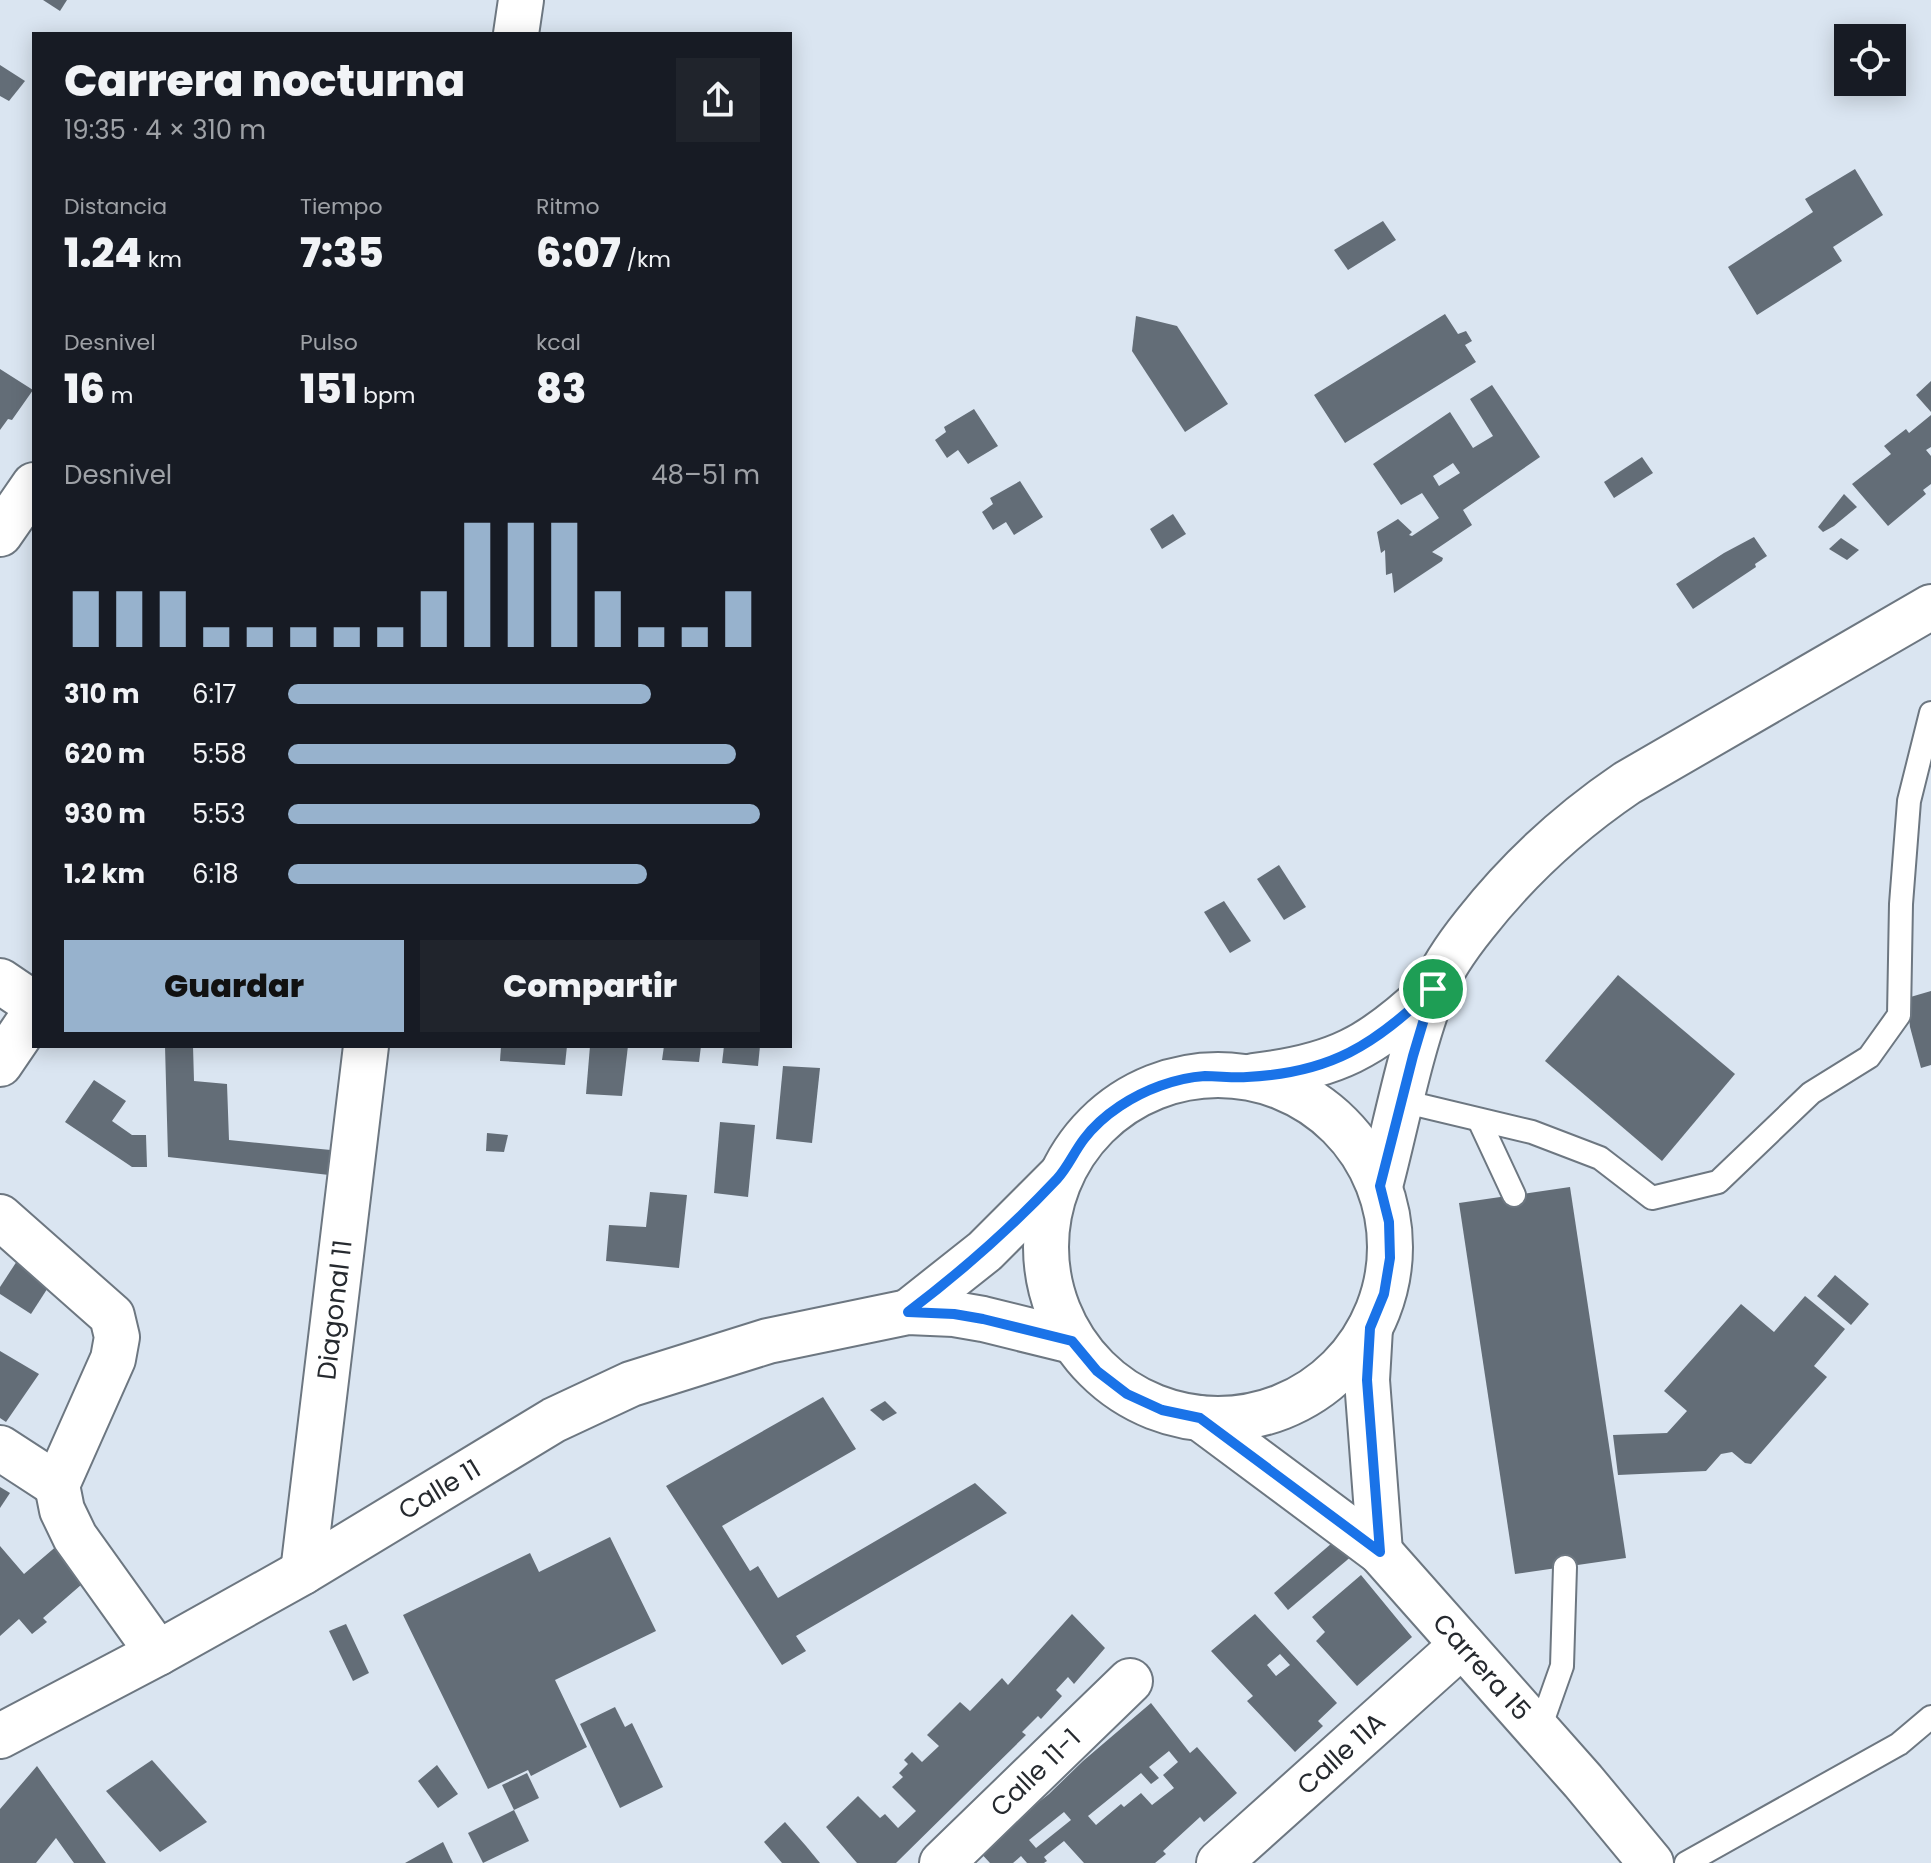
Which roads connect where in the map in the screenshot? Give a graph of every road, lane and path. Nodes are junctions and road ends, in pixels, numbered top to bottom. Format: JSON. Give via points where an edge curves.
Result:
{"nodes":[{"id":1,"x":521,"y":0,"type":"edge"},
{"id":2,"x":516,"y":32,"type":"edge"},
{"id":3,"x":32,"y":488,"type":"edge"},
{"id":4,"x":0,"y":534,"type":"edge"},
{"id":5,"x":1931,"y":607,"type":"edge"},
{"id":6,"x":1931,"y":713,"type":"edge"},
{"id":7,"x":0,"y":981,"type":"edge"},
{"id":8,"x":1433,"y":989,"type":"junction"},
{"id":9,"x":32,"y":1003,"type":"edge"},
{"id":10,"x":32,"y":1017,"type":"edge"},
{"id":11,"x":366,"y":1048,"type":"edge"},
{"id":12,"x":0,"y":1064,"type":"edge"},
{"id":13,"x":1247,"y":1077,"type":"junction"},
{"id":14,"x":1402,"y":1101,"type":"junction"},
{"id":15,"x":1479,"y":1120,"type":"junction"},
{"id":16,"x":1061,"y":1175,"type":"junction"},
{"id":17,"x":1380,"y":1186,"type":"junction"},
{"id":18,"x":1514,"y":1195,"type":"dead end"},
{"id":19,"x":0,"y":1217,"type":"edge"},
{"id":20,"x":908,"y":1312,"type":"junction"},
{"id":21,"x":1370,"y":1328,"type":"junction"},
{"id":22,"x":1072,"y":1341,"type":"junction"},
{"id":23,"x":1200,"y":1418,"type":"junction"},
{"id":24,"x":0,"y":1448,"type":"edge"},
{"id":25,"x":57,"y":1485,"type":"junction"},
{"id":26,"x":1380,"y":1552,"type":"junction"},
{"id":27,"x":1565,"y":1567,"type":"dead end"},
{"id":28,"x":303,"y":1572,"type":"junction"},
{"id":29,"x":1462,"y":1645,"type":"junction"},
{"id":30,"x":158,"y":1653,"type":"junction"},
{"id":31,"x":1130,"y":1681,"type":"dead end"},
{"id":32,"x":1931,"y":1717,"type":"edge"},
{"id":33,"x":1539,"y":1731,"type":"junction"},
{"id":34,"x":0,"y":1736,"type":"edge"},
{"id":35,"x":1583,"y":1781,"type":"junction"},
{"id":36,"x":942,"y":1863,"type":"edge"},
{"id":37,"x":1219,"y":1863,"type":"edge"},
{"id":38,"x":1651,"y":1863,"type":"edge"},
{"id":39,"x":1685,"y":1863,"type":"edge"}],
"edges":[{"from":1,"to":2,"type":"main road"},
{"from":3,"to":4,"type":"main road"},
{"from":5,"to":8,"type":"main road","via":[[1589,808],[1514,878],[1460,944]]},
{"from":6,"to":15,"type":"lane","via":[[1909,801],[1899,1015],[1869,1057],[1811,1093],[1718,1182],[1652,1198],[1600,1158],[1532,1132]]},
{"from":7,"to":9,"type":"main road"},
{"from":8,"to":13,"type":"main road","via":[[1388,1030],[1349,1053],[1306,1069]]},
{"from":8,"to":14,"type":"main road"},
{"from":10,"to":12,"type":"main road"},
{"from":11,"to":28,"type":"main road","name":"Diagonal 11"},
{"from":13,"to":16,"type":"main road","via":[[1202,1076],[1158,1086],[1131,1100],[1085,1137]]},
{"from":13,"to":17,"type":"main road","via":[[1289,1090],[1328,1114],[1358,1147]]},
{"from":14,"to":15,"type":"lane"},
{"from":14,"to":17,"type":"main road"},
{"from":15,"to":18,"type":"lane"},
{"from":16,"to":20,"type":"main road","name":"Calle 11","via":[[985,1251]]},
{"from":16,"to":22,"type":"main road","via":[[1048,1216],[1045,1259],[1053,1302]]},
{"from":17,"to":21,"type":"main road","via":[[1390,1258],[1384,1294]]},
{"from":19,"to":25,"type":"main road","via":[[112,1316],[117,1337],[113,1359]]},
{"from":20,"to":22,"type":"main road","name":"Calle 11","via":[[969,1317]]},
{"from":20,"to":28,"type":"main road","name":"Calle 11","via":[[768,1341],[631,1384],[554,1420]]},
{"from":21,"to":23,"type":"main road","via":[[1346,1361],[1316,1388],[1254,1414]]},
{"from":21,"to":26,"type":"main road","via":[[1367,1380]]},
{"from":22,"to":23,"type":"main road","via":[[1097,1371],[1127,1394],[1162,1410]]},
{"from":23,"to":26,"type":"main road","name":"Carrera 15"},
{"from":24,"to":25,"type":"main road"},
{"from":25,"to":30,"type":"main road","via":[[75,1537]]},
{"from":26,"to":29,"type":"main road","name":"Carrera 15"},
{"from":27,"to":33,"type":"lane","via":[[1562,1666]]},
{"from":28,"to":30,"type":"main road","name":"Calle 11"},
{"from":29,"to":33,"type":"main road","name":"Carrera 15"},
{"from":29,"to":37,"type":"main road","name":"Calle 11A"},
{"from":30,"to":34,"type":"main road","name":"Calle 11"},
{"from":31,"to":36,"type":"main road","name":"Calle 11-1"},
{"from":32,"to":39,"type":"lane","via":[[1899,1744]]},
{"from":33,"to":35,"type":"main road","name":"Carrera 15"},
{"from":35,"to":38,"type":"main road","name":"Carrera 15"},
{"from":35,"to":39,"type":"main road","name":"Carrera 15"}]}
